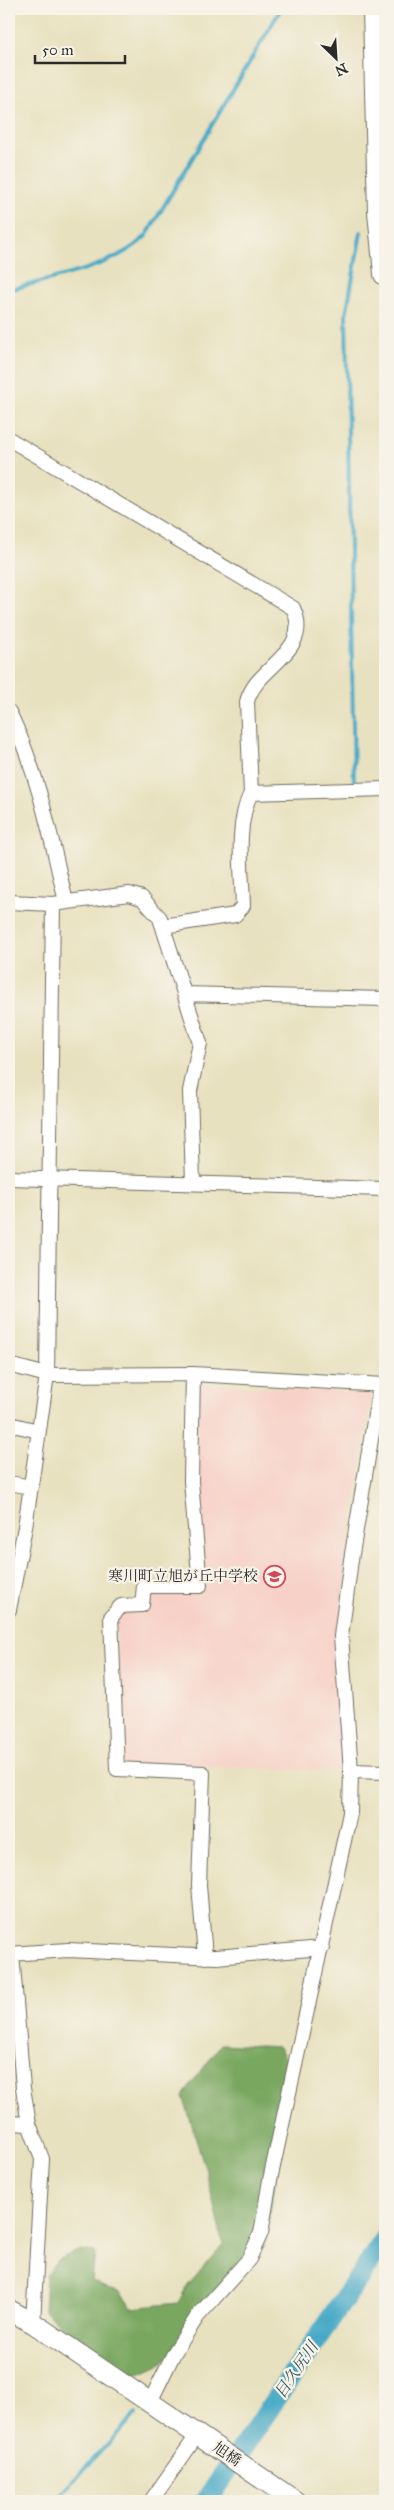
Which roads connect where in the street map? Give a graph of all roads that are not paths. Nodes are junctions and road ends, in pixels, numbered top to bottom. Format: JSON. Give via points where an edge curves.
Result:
{"nodes":[{"id":1,"x":374,"y":9,"type":"edge"},
{"id":2,"x":381,"y":80,"type":"edge"},
{"id":3,"x":385,"y":274,"type":"edge"},
{"id":4,"x":9,"y":439,"type":"edge"},
{"id":5,"x":9,"y":712,"type":"edge"},
{"id":6,"x":385,"y":789,"type":"edge"},
{"id":7,"x":251,"y":793,"type":"junction"},
{"id":8,"x":9,"y":902,"type":"edge"},
{"id":9,"x":60,"y":903,"type":"junction"},
{"id":10,"x":163,"y":926,"type":"junction"},
{"id":11,"x":184,"y":994,"type":"junction"},
{"id":12,"x":385,"y":999,"type":"edge"},
{"id":13,"x":9,"y":1178,"type":"edge"},
{"id":14,"x":48,"y":1179,"type":"junction"},
{"id":15,"x":193,"y":1182,"type":"junction"},
{"id":16,"x":385,"y":1189,"type":"edge"},
{"id":17,"x":9,"y":1365,"type":"edge"},
{"id":18,"x":193,"y":1374,"type":"junction"},
{"id":19,"x":47,"y":1375,"type":"junction"},
{"id":20,"x":383,"y":1385,"type":"edge"},
{"id":21,"x":9,"y":1424,"type":"edge"},
{"id":22,"x":39,"y":1431,"type":"junction"},
{"id":23,"x":9,"y":1483,"type":"edge"},
{"id":24,"x":31,"y":1487,"type":"junction"},
{"id":25,"x":11,"y":1578,"type":"edge"},
{"id":26,"x":9,"y":1610,"type":"edge"},
{"id":27,"x":351,"y":1771,"type":"junction"},
{"id":28,"x":385,"y":1772,"type":"edge"},
{"id":29,"x":322,"y":1948,"type":"junction"},
{"id":30,"x":10,"y":1954,"type":"edge"},
{"id":31,"x":205,"y":1957,"type":"junction"},
{"id":32,"x":9,"y":2123,"type":"edge"},
{"id":33,"x":30,"y":2124,"type":"junction"},
{"id":34,"x":9,"y":2310,"type":"edge"},
{"id":35,"x":33,"y":2323,"type":"junction"},
{"id":36,"x":150,"y":2402,"type":"junction"},
{"id":37,"x":200,"y":2436,"type":"junction"},
{"id":38,"x":151,"y":2501,"type":"edge"},
{"id":39,"x":296,"y":2501,"type":"edge"}],
"edges":[{"from":1,"to":2,"type":"main road"},
{"from":2,"to":3,"type":"main road","via":[[379,212]]},
{"from":4,"to":7,"type":"street","via":[[293,608],[296,636],[290,649],[250,689],[247,702]]},
{"from":5,"to":9,"type":"street","via":[[33,774],[49,829]]},
{"from":6,"to":7,"type":"street"},
{"from":7,"to":10,"type":"street","via":[[246,804],[241,849],[244,906],[235,915]]},
{"from":8,"to":9,"type":"street"},
{"from":9,"to":10,"type":"street","via":[[129,894],[142,898]]},
{"from":9,"to":14,"type":"street"},
{"from":10,"to":11,"type":"street"},
{"from":11,"to":12,"type":"street"},
{"from":11,"to":15,"type":"street","via":[[200,1043],[190,1098]]},
{"from":13,"to":14,"type":"street"},
{"from":14,"to":15,"type":"street"},
{"from":14,"to":19,"type":"street"},
{"from":15,"to":16,"type":"street"},
{"from":17,"to":19,"type":"street"},
{"from":18,"to":19,"type":"street"},
{"from":18,"to":20,"type":"street"},
{"from":18,"to":31,"type":"street","via":[[191,1481],[200,1586],[144,1586],[142,1605],[121,1606],[111,1618],[117,1769],[203,1773],[199,1885]]},
{"from":19,"to":22,"type":"street"},
{"from":20,"to":27,"type":"street","via":[[351,1560],[341,1636]]},
{"from":21,"to":22,"type":"street"},
{"from":22,"to":24,"type":"street"},
{"from":23,"to":24,"type":"street"},
{"from":24,"to":25,"type":"street","via":[[25,1527]]},
{"from":25,"to":26,"type":"street"},
{"from":27,"to":28,"type":"street"},
{"from":27,"to":29,"type":"street","via":[[350,1813]]},
{"from":29,"to":31,"type":"street"},
{"from":29,"to":36,"type":"street","via":[[261,2233],[249,2259],[197,2317],[174,2353]]},
{"from":30,"to":31,"type":"street","via":[[68,1950]]},
{"from":30,"to":33,"type":"street","via":[[23,2088]]},
{"from":32,"to":33,"type":"street"},
{"from":33,"to":35,"type":"street","via":[[42,2159]]},
{"from":34,"to":35,"type":"street","name":"旭橋"},
{"from":35,"to":36,"type":"street","name":"旭橋"},
{"from":36,"to":37,"type":"street","name":"旭橋"},
{"from":37,"to":38,"type":"street"},
{"from":37,"to":39,"type":"street","name":"旭橋"}]}
